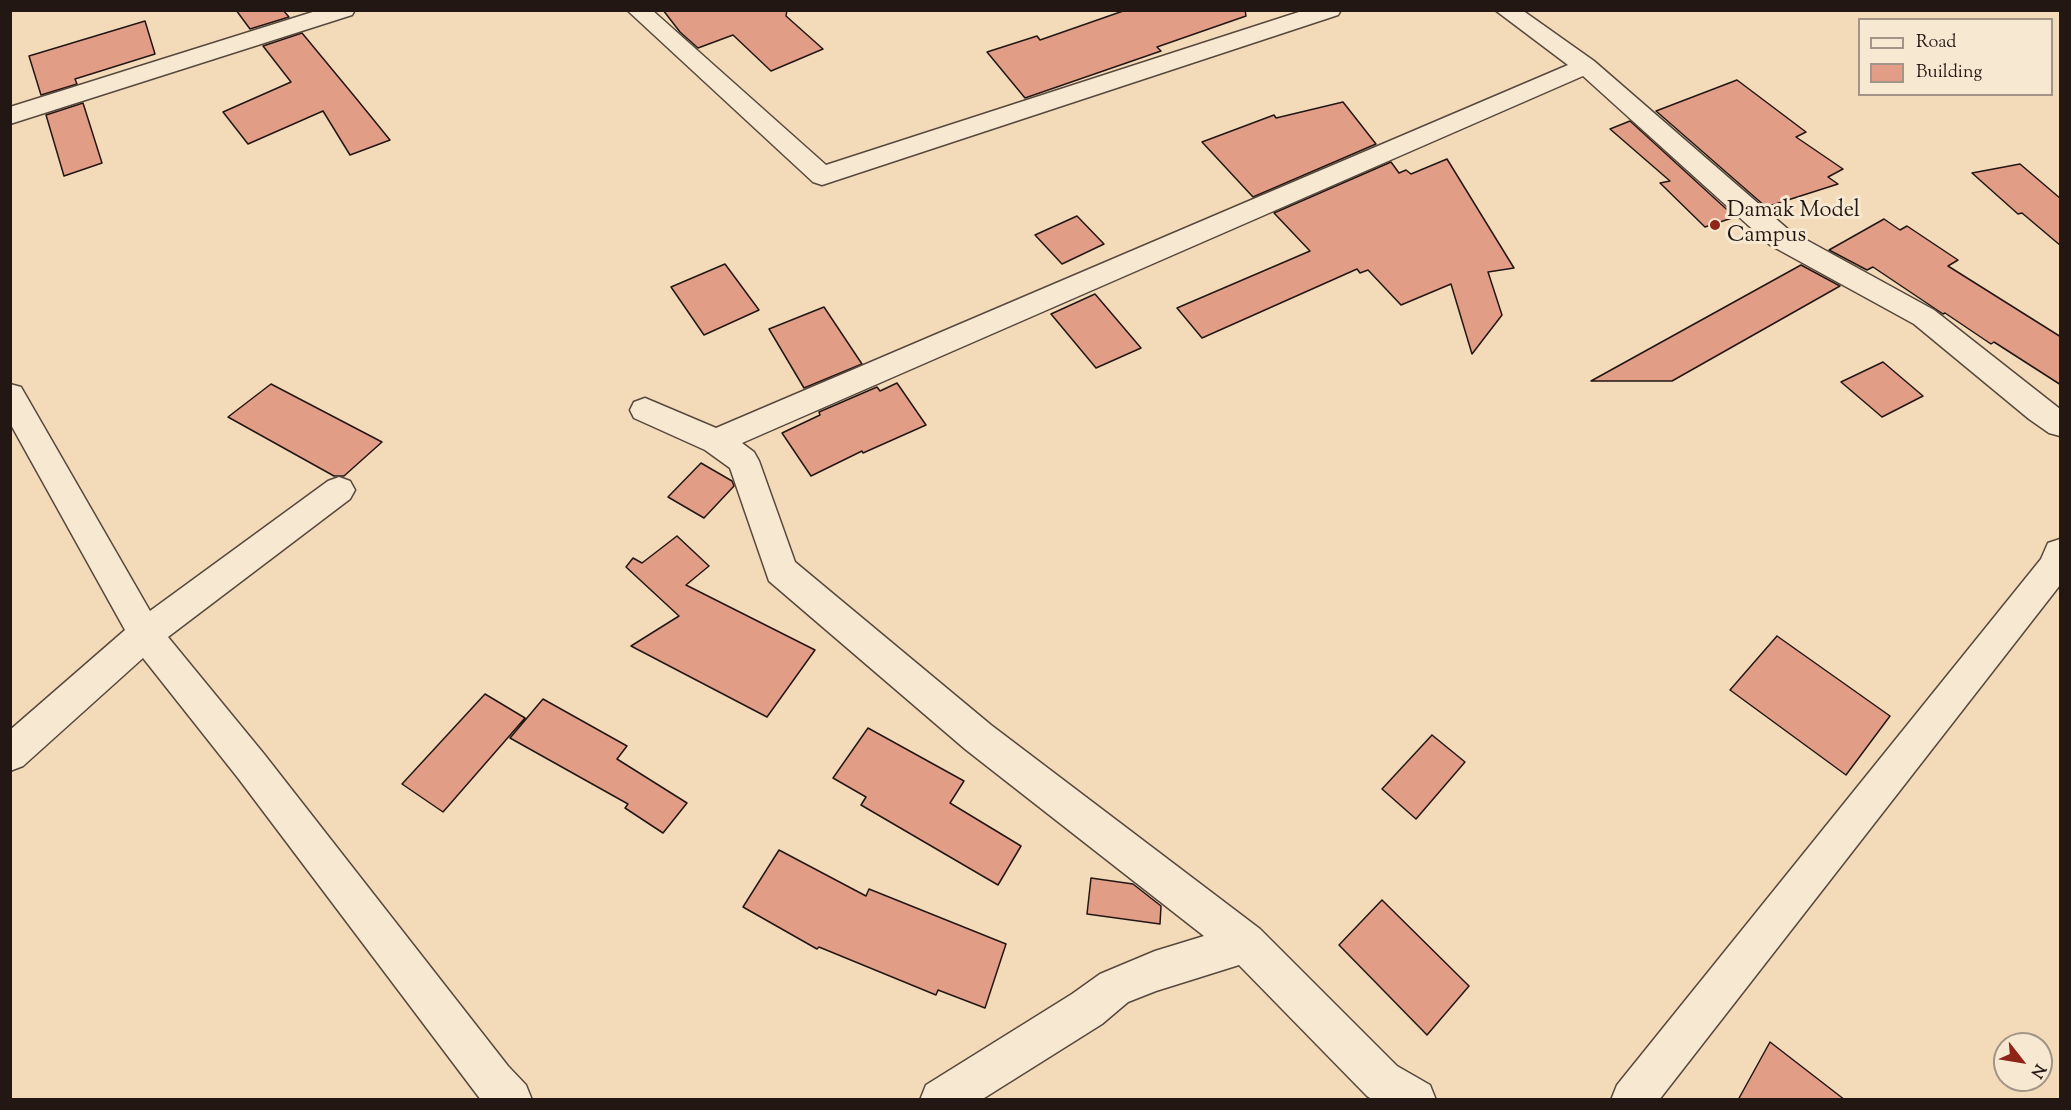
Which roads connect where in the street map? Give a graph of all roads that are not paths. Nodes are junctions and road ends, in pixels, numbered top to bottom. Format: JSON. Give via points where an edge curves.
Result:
{"nodes":[{"id":1,"x":344,"y":10,"type":"edge"},
{"id":2,"x":638,"y":10,"type":"edge"},
{"id":3,"x":1330,"y":10,"type":"edge"},
{"id":4,"x":1506,"y":10,"type":"edge"},
{"id":5,"x":1586,"y":66,"type":"junction"},
{"id":6,"x":10,"y":116,"type":"edge"},
{"id":7,"x":10,"y":395,"type":"edge"},
{"id":8,"x":645,"y":410,"type":"dead end"},
{"id":9,"x":2061,"y":424,"type":"edge"},
{"id":10,"x":716,"y":441,"type":"junction"},
{"id":11,"x":339,"y":490,"type":"dead end"},
{"id":12,"x":2061,"y":553,"type":"edge"},
{"id":13,"x":145,"y":634,"type":"junction"},
{"id":14,"x":10,"y":753,"type":"edge"},
{"id":15,"x":1246,"y":943,"type":"junction"},
{"id":16,"x":511,"y":1100,"type":"edge"},
{"id":17,"x":941,"y":1100,"type":"edge"},
{"id":18,"x":1415,"y":1100,"type":"edge"},
{"id":19,"x":1632,"y":1100,"type":"edge"}],
"edges":[{"from":1,"to":6,"type":"street"},
{"from":2,"to":3,"type":"street","via":[[822,176]]},
{"from":4,"to":5,"type":"street"},
{"from":5,"to":9,"type":"street","via":[[1780,238],[1924,317]]},
{"from":5,"to":10,"type":"street"},
{"from":7,"to":13,"type":"street"},
{"from":8,"to":10,"type":"street"},
{"from":10,"to":15,"type":"street","via":[[743,461],[781,571],[978,737]]},
{"from":11,"to":13,"type":"street"},
{"from":12,"to":19,"type":"street","via":[[2056,566]]},
{"from":13,"to":14,"type":"street"},
{"from":13,"to":16,"type":"street"},
{"from":15,"to":17,"type":"street","via":[[1114,988]]},
{"from":15,"to":18,"type":"street","via":[[1382,1081]]}]}
